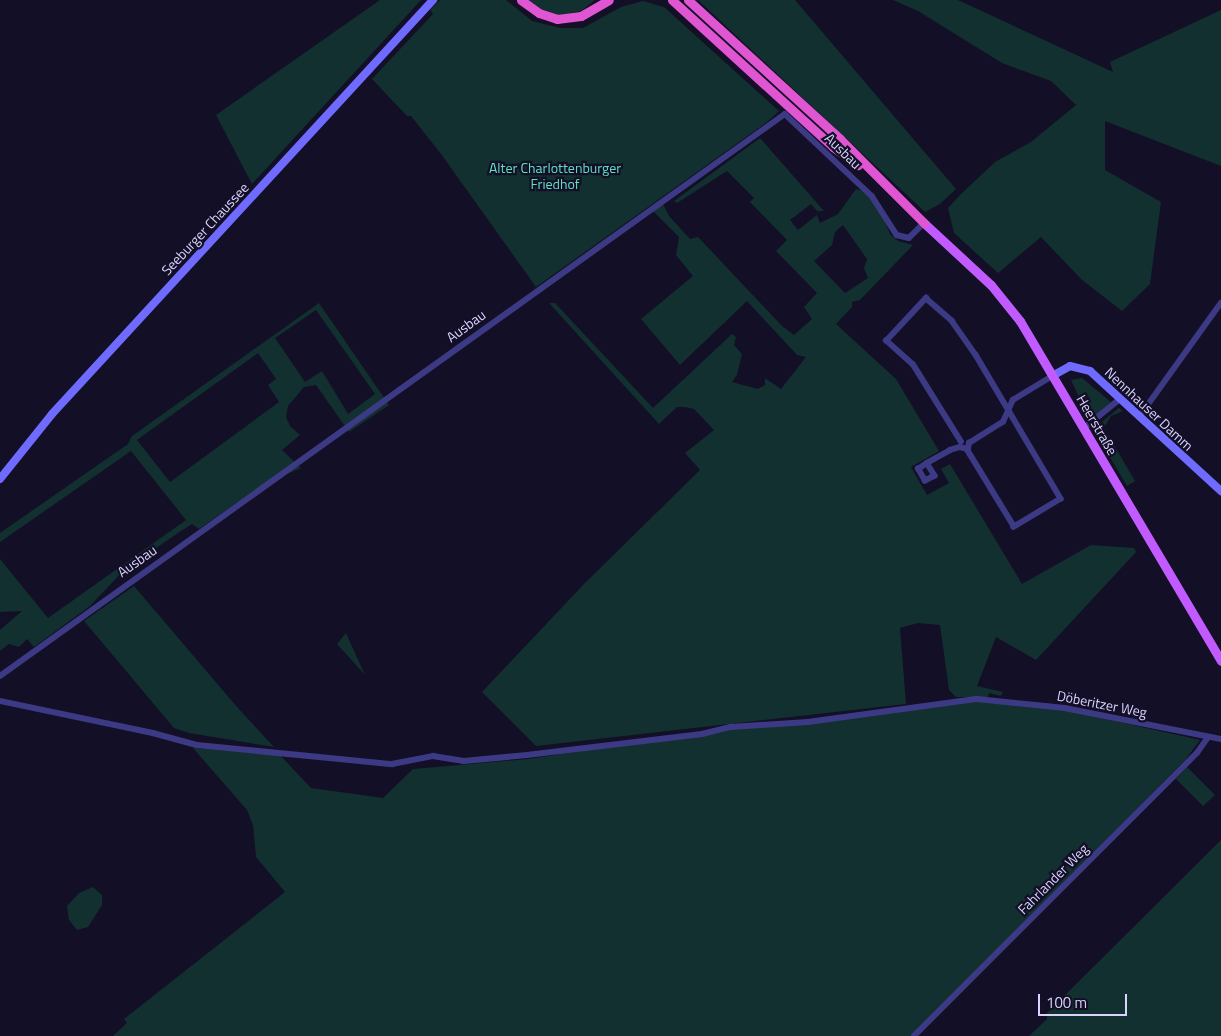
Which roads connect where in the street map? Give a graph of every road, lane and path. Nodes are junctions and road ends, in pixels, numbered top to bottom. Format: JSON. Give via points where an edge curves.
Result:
{"nodes":[{"id":1,"x":433,"y":0,"type":"edge"},
{"id":2,"x":521,"y":0,"type":"edge"},
{"id":3,"x":599,"y":0,"type":"edge"},
{"id":4,"x":609,"y":0,"type":"edge"},
{"id":5,"x":665,"y":0,"type":"edge"},
{"id":6,"x":672,"y":0,"type":"edge"},
{"id":7,"x":688,"y":0,"type":"edge"},
{"id":8,"x":589,"y":11,"type":"junction"},
{"id":9,"x":699,"y":25,"type":"junction"},
{"id":10,"x":875,"y":177,"type":"junction"},
{"id":11,"x":924,"y":223,"type":"junction"},
{"id":12,"x":1221,"y":303,"type":"edge"},
{"id":13,"x":1054,"y":375,"type":"junction"},
{"id":14,"x":1120,"y":399,"type":"junction"},
{"id":15,"x":1008,"y":409,"type":"junction"},
{"id":16,"x":1140,"y":417,"type":"junction"},
{"id":17,"x":1083,"y":429,"type":"junction"},
{"id":18,"x":969,"y":443,"type":"junction"},
{"id":19,"x":960,"y":444,"type":"junction"},
{"id":20,"x":967,"y":450,"type":"junction"},
{"id":21,"x":928,"y":463,"type":"dead end"},
{"id":22,"x":0,"y":479,"type":"edge"},
{"id":23,"x":1221,"y":491,"type":"edge"},
{"id":24,"x":1221,"y":661,"type":"edge"},
{"id":25,"x":0,"y":676,"type":"edge"},
{"id":26,"x":0,"y":701,"type":"edge"},
{"id":27,"x":1208,"y":737,"type":"junction"},
{"id":28,"x":1221,"y":739,"type":"edge"},
{"id":29,"x":914,"y":1036,"type":"edge"}],
"edges":[{"from":1,"to":22,"type":"main road","name":"Seeburger Chaussee","via":[[52,414]]},
{"from":2,"to":8,"type":"highway","via":[[539,13],[557,19],[575,18]]},
{"from":3,"to":8,"type":"highway"},
{"from":4,"to":8,"type":"highway"},
{"from":5,"to":9,"type":"highway"},
{"from":6,"to":9,"type":"highway"},
{"from":7,"to":10,"type":"highway","via":[[840,139]]},
{"from":9,"to":10,"type":"highway","via":[[834,147]]},
{"from":10,"to":11,"type":"highway"},
{"from":11,"to":13,"type":"main road","name":"Heerstraße","via":[[999,294]]},
{"from":11,"to":25,"type":"street","name":"Ausbau","via":[[909,238],[897,235],[872,196],[785,114]]},
{"from":12,"to":16,"type":"street"},
{"from":13,"to":14,"type":"main road","name":"Nennhauser Damm","via":[[1070,366],[1081,367]]},
{"from":13,"to":15,"type":"street","via":[[1013,400]]},
{"from":13,"to":17,"type":"main road","name":"Heerstraße"},
{"from":14,"to":16,"type":"main road","name":"Nennhauser Damm"},
{"from":14,"to":17,"type":"street"},
{"from":15,"to":18,"type":"street","via":[[1003,422]]},
{"from":15,"to":19,"type":"street","via":[[952,321],[926,298],[886,341],[913,365]]},
{"from":15,"to":20,"type":"street","via":[[1061,499],[1014,527]]},
{"from":16,"to":23,"type":"main road","name":"Nennhauser Damm"},
{"from":17,"to":24,"type":"main road","name":"Heerstraße"},
{"from":18,"to":19,"type":"street"},
{"from":18,"to":20,"type":"street"},
{"from":19,"to":20,"type":"street"},
{"from":19,"to":21,"type":"street"},
{"from":26,"to":27,"type":"street","name":"Döberitzer Weg","via":[[128,727],[197,745],[392,764],[433,756],[464,761],[527,755],[702,734],[730,727],[808,722],[977,699],[1060,708]]},
{"from":27,"to":28,"type":"street","name":"Döberitzer Weg"},
{"from":27,"to":29,"type":"street","name":"Fahrlander Weg","via":[[1197,753]]}]}
